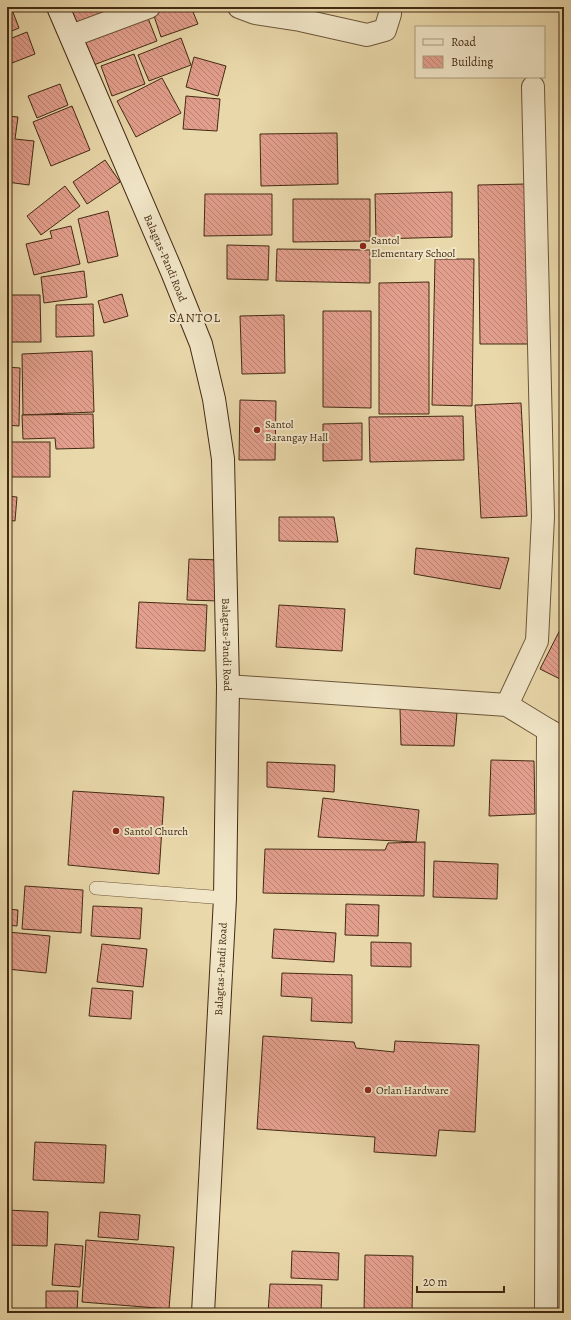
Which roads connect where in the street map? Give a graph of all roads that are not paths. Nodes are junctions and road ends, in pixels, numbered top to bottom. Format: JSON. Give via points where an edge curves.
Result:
{"nodes":[{"id":1,"x":58,"y":7,"type":"edge"},
{"id":2,"x":149,"y":7,"type":"edge"},
{"id":3,"x":239,"y":7,"type":"edge"},
{"id":4,"x":390,"y":7,"type":"edge"},
{"id":5,"x":71,"y":36,"type":"junction"},
{"id":6,"x":532,"y":87,"type":"dead end"},
{"id":7,"x":228,"y":686,"type":"junction"},
{"id":8,"x":507,"y":705,"type":"junction"},
{"id":9,"x":556,"y":734,"type":"edge"},
{"id":10,"x":96,"y":888,"type":"dead end"},
{"id":11,"x":225,"y":898,"type":"junction"},
{"id":12,"x":203,"y":1313,"type":"edge"},
{"id":13,"x":546,"y":1313,"type":"edge"}],
"edges":[{"from":1,"to":5,"type":"street","name":"Balagtas-Pandi Road"},
{"from":2,"to":5,"type":"street"},
{"from":3,"to":4,"type":"street","via":[[255,13],[367,35],[385,30]]},
{"from":5,"to":7,"type":"street","name":"Balagtas-Pandi Road","via":[[172,272],[202,351],[214,399],[223,459]]},
{"from":6,"to":8,"type":"street","via":[[543,517],[537,641]]},
{"from":7,"to":8,"type":"street"},
{"from":7,"to":11,"type":"street","name":"Balagtas-Pandi Road"},
{"from":8,"to":9,"type":"street"},
{"from":9,"to":13,"type":"street"},
{"from":10,"to":11,"type":"lane"},
{"from":11,"to":12,"type":"street","name":"Balagtas-Pandi Road"}]}
